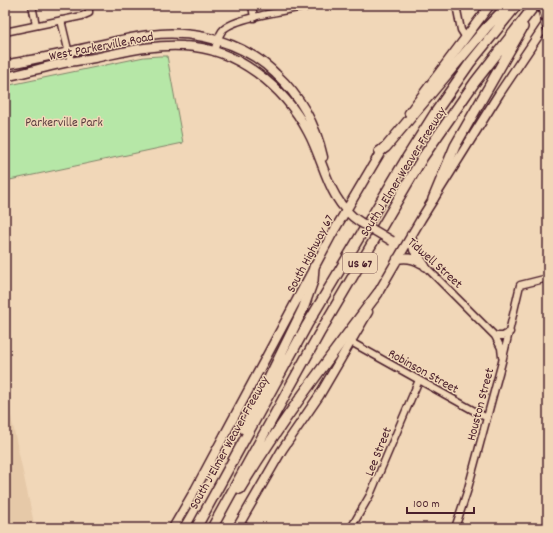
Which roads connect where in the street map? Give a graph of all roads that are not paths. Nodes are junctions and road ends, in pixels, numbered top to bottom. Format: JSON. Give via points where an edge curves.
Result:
{"nodes":[{"id":1,"x":32,"y":5,"type":"edge"},
{"id":2,"x":89,"y":5,"type":"edge"},
{"id":3,"x":252,"y":5,"type":"edge"},
{"id":4,"x":316,"y":5,"type":"edge"},
{"id":5,"x":456,"y":5,"type":"edge"},
{"id":6,"x":490,"y":5,"type":"edge"},
{"id":7,"x":508,"y":5,"type":"edge"},
{"id":8,"x":517,"y":5,"type":"edge"},
{"id":9,"x":532,"y":8,"type":"edge"},
{"id":10,"x":254,"y":18,"type":"junction"},
{"id":11,"x":61,"y":20,"type":"junction"},
{"id":12,"x":548,"y":21,"type":"edge"},
{"id":13,"x":36,"y":25,"type":"junction"},
{"id":14,"x":5,"y":32,"type":"edge"},
{"id":15,"x":136,"y":37,"type":"junction"},
{"id":16,"x":466,"y":38,"type":"junction"},
{"id":17,"x":218,"y":41,"type":"junction"},
{"id":18,"x":138,"y":48,"type":"junction"},
{"id":19,"x":68,"y":52,"type":"junction"},
{"id":20,"x":214,"y":52,"type":"junction"},
{"id":21,"x":71,"y":62,"type":"junction"},
{"id":22,"x":5,"y":64,"type":"edge"},
{"id":23,"x":5,"y":77,"type":"edge"},
{"id":24,"x":379,"y":152,"type":"junction"},
{"id":25,"x":326,"y":174,"type":"junction"},
{"id":26,"x":433,"y":199,"type":"junction"},
{"id":27,"x":345,"y":211,"type":"junction"},
{"id":28,"x":411,"y":235,"type":"junction"},
{"id":29,"x":404,"y":246,"type":"junction"},
{"id":30,"x":397,"y":259,"type":"junction"},
{"id":31,"x":425,"y":266,"type":"junction"},
{"id":32,"x":314,"y":268,"type":"junction"},
{"id":33,"x":548,"y":278,"type":"edge"},
{"id":34,"x":378,"y":293,"type":"junction"},
{"id":35,"x":510,"y":332,"type":"junction"},
{"id":36,"x":495,"y":336,"type":"junction"},
{"id":37,"x":351,"y":342,"type":"junction"},
{"id":38,"x":502,"y":362,"type":"junction"},
{"id":39,"x":418,"y":380,"type":"junction"},
{"id":40,"x":487,"y":418,"type":"junction"},
{"id":41,"x":228,"y":469,"type":"junction"},
{"id":42,"x":238,"y":526,"type":"edge"},
{"id":43,"x":173,"y":528,"type":"edge"},
{"id":44,"x":196,"y":528,"type":"edge"},
{"id":45,"x":212,"y":528,"type":"edge"},
{"id":46,"x":248,"y":528,"type":"edge"},
{"id":47,"x":351,"y":528,"type":"edge"},
{"id":48,"x":455,"y":528,"type":"edge"}],
"edges":[{"from":1,"to":13,"type":"street"},
{"from":2,"to":11,"type":"street","via":[[89,13]]},
{"from":3,"to":10,"type":"street"},
{"from":4,"to":10,"type":"street"},
{"from":5,"to":16,"type":"street","via":[[461,30]]},
{"from":6,"to":16,"type":"main road","name":"South Highway 67"},
{"from":7,"to":24,"type":"highway"},
{"from":8,"to":41,"type":"highway","name":"South J Elmer Weaver Freeway","number":"US 67","via":[[470,62],[406,159],[307,325]]},
{"from":9,"to":26,"type":"highway","via":[[455,146]]},
{"from":9,"to":45,"type":"highway","name":"South J Elmer Weaver Freeway","number":"US 67","via":[[475,82],[423,157],[319,334]]},
{"from":10,"to":17,"type":"street","via":[[228,26]]},
{"from":11,"to":13,"type":"street"},
{"from":11,"to":19,"type":"street"},
{"from":12,"to":26,"type":"main road"},
{"from":13,"to":14,"type":"street"},
{"from":15,"to":17,"type":"main road","name":"West Parkerville Road","via":[[182,34]]},
{"from":15,"to":18,"type":"main road"},
{"from":15,"to":19,"type":"main road","name":"West Parkerville Road"},
{"from":16,"to":24,"type":"main road","name":"South Highway 67"},
{"from":17,"to":20,"type":"street"},
{"from":17,"to":25,"type":"main road","name":"Tidwell Street","via":[[256,57],[291,90],[307,112],[317,134]]},
{"from":18,"to":20,"type":"main road","name":"West Parkerville Road","via":[[184,46]]},
{"from":18,"to":21,"type":"main road","name":"West Parkerville Road"},
{"from":19,"to":21,"type":"street"},
{"from":19,"to":22,"type":"main road","name":"West Parkerville Road"},
{"from":20,"to":25,"type":"main road","name":"Tidwell Street","via":[[242,63],[256,72],[286,99],[309,134]]},
{"from":21,"to":23,"type":"main road","name":"West Parkerville Road"},
{"from":24,"to":27,"type":"main road","name":"South Highway 67"},
{"from":25,"to":27,"type":"main road","name":"Tidwell Street","via":[[337,200]]},
{"from":26,"to":28,"type":"main road"},
{"from":27,"to":29,"type":"main road","name":"Tidwell Street","bridge":true},
{"from":27,"to":32,"type":"main road","name":"South Highway 67"},
{"from":28,"to":29,"type":"main road"},
{"from":28,"to":31,"type":"main road","via":[[414,250]]},
{"from":29,"to":30,"type":"main road"},
{"from":29,"to":31,"type":"street","name":"Tidwell Street"},
{"from":30,"to":31,"type":"main road","via":[[413,259]]},
{"from":30,"to":34,"type":"main road"},
{"from":31,"to":36,"type":"street","name":"Tidwell Street"},
{"from":32,"to":41,"type":"highway","via":[[303,309],[251,413]]},
{"from":32,"to":43,"type":"main road","name":"South Highway 67"},
{"from":33,"to":35,"type":"street","name":"Houston Street","via":[[520,285]]},
{"from":34,"to":37,"type":"main road"},
{"from":34,"to":45,"type":"highway","via":[[274,436],[226,512]]},
{"from":35,"to":36,"type":"street","via":[[503,336]]},
{"from":35,"to":38,"type":"street","name":"Houston Street"},
{"from":36,"to":38,"type":"street","name":"Tidwell Street","via":[[501,348]]},
{"from":37,"to":39,"type":"street","name":"Robinson Street"},
{"from":37,"to":42,"type":"main road","via":[[319,396],[270,469]]},
{"from":38,"to":40,"type":"street","name":"Houston Street"},
{"from":39,"to":40,"type":"street","name":"Robinson Street"},
{"from":39,"to":47,"type":"street","name":"Lee Street","via":[[370,495]]},
{"from":40,"to":48,"type":"street","name":"Houston Street"},
{"from":41,"to":44,"type":"highway","name":"South J Elmer Weaver Freeway","number":"US 67"},
{"from":42,"to":46,"type":"street"}]}
